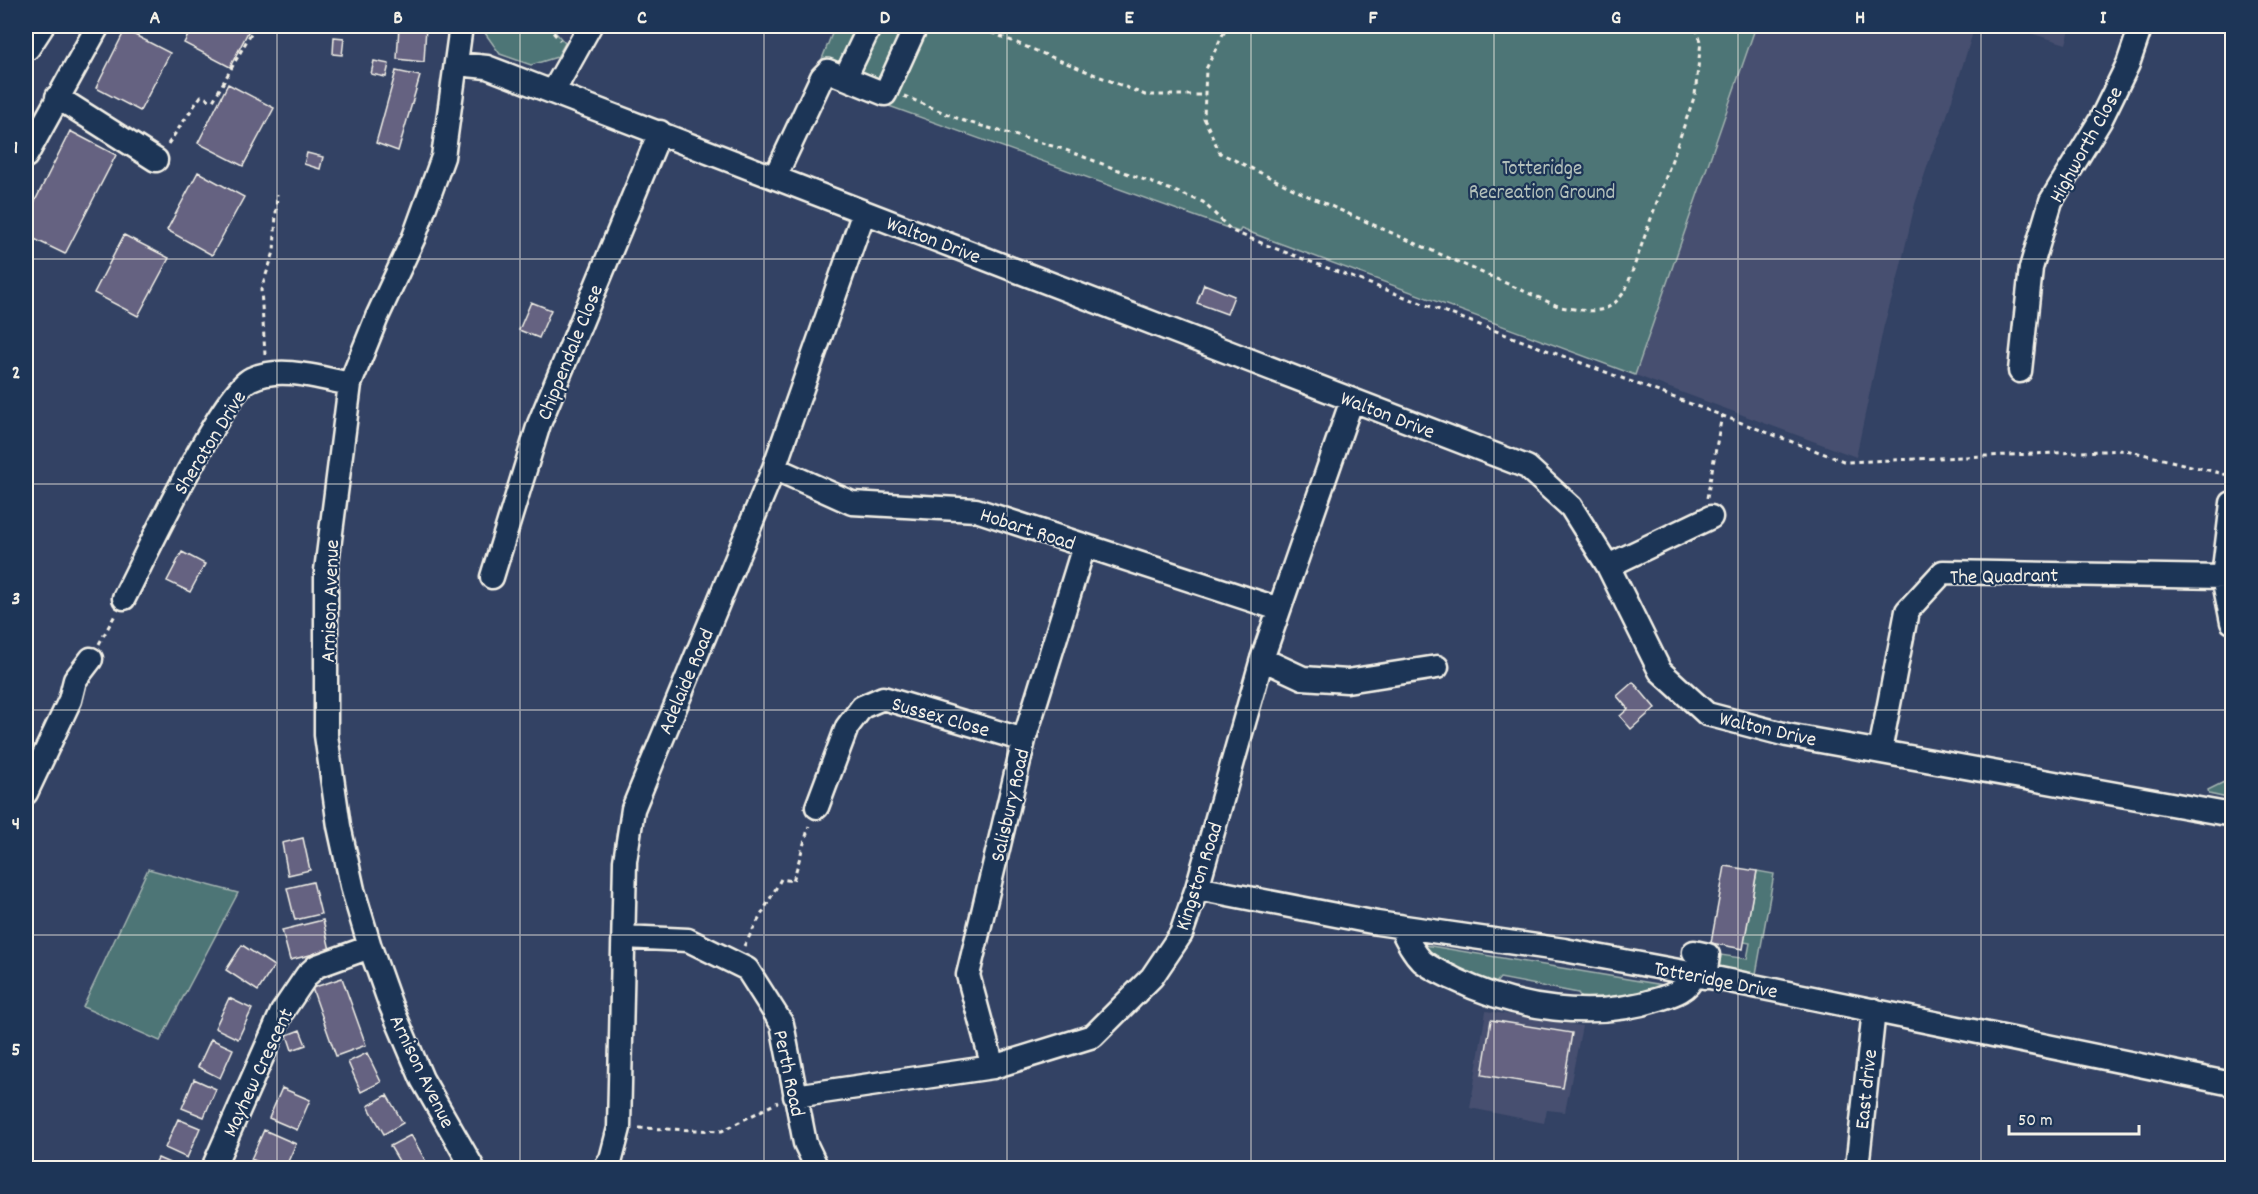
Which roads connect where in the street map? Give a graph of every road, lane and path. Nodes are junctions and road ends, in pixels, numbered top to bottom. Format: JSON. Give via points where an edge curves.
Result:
{"nodes":[{"id":1,"x":39,"y":26,"type":"edge"},
{"id":2,"x":98,"y":26,"type":"edge"},
{"id":3,"x":255,"y":26,"type":"edge"},
{"id":4,"x":461,"y":26,"type":"edge"},
{"id":5,"x":590,"y":26,"type":"edge"},
{"id":6,"x":916,"y":26,"type":"edge"},
{"id":7,"x":975,"y":26,"type":"edge"},
{"id":8,"x":1231,"y":26,"type":"edge"},
{"id":9,"x":1695,"y":26,"type":"edge"},
{"id":10,"x":2140,"y":26,"type":"edge"},
{"id":11,"x":869,"y":28,"type":"dead end"},
{"id":12,"x":26,"y":46,"type":"edge"},
{"id":13,"x":457,"y":64,"type":"junction"},
{"id":14,"x":845,"y":78,"type":"junction"},
{"id":15,"x":553,"y":92,"type":"junction"},
{"id":16,"x":885,"y":94,"type":"junction"},
{"id":17,"x":1205,"y":95,"type":"junction"},
{"id":18,"x":57,"y":97,"type":"junction"},
{"id":19,"x":660,"y":132,"type":"junction"},
{"id":20,"x":26,"y":156,"type":"edge"},
{"id":21,"x":156,"y":160,"type":"joint"},
{"id":22,"x":775,"y":177,"type":"junction"},
{"id":23,"x":277,"y":194,"type":"dead end"},
{"id":24,"x":864,"y":212,"type":"junction"},
{"id":25,"x":2020,"y":371,"type":"dead end"},
{"id":26,"x":266,"y":374,"type":"junction"},
{"id":27,"x":350,"y":384,"type":"junction"},
{"id":28,"x":1352,"y":400,"type":"junction"},
{"id":29,"x":1722,"y":415,"type":"junction"},
{"id":30,"x":774,"y":468,"type":"junction"},
{"id":31,"x":2232,"y":476,"type":"edge"},
{"id":32,"x":2232,"y":503,"type":"edge"},
{"id":33,"x":1707,"y":519,"type":"joint"},
{"id":34,"x":1084,"y":546,"type":"junction"},
{"id":35,"x":1608,"y":566,"type":"junction"},
{"id":36,"x":2223,"y":577,"type":"junction"},
{"id":37,"x":492,"y":578,"type":"dead end"},
{"id":38,"x":124,"y":598,"type":"joint"},
{"id":39,"x":1279,"y":609,"type":"junction"},
{"id":40,"x":2232,"y":622,"type":"edge"},
{"id":41,"x":1262,"y":658,"type":"junction"},
{"id":42,"x":91,"y":659,"type":"joint"},
{"id":43,"x":1437,"y":667,"type":"dead end"},
{"id":44,"x":1024,"y":740,"type":"junction"},
{"id":45,"x":1880,"y":751,"type":"junction"},
{"id":46,"x":26,"y":793,"type":"edge"},
{"id":47,"x":817,"y":807,"type":"joint"},
{"id":48,"x":2232,"y":815,"type":"edge"},
{"id":49,"x":1197,"y":888,"type":"junction"},
{"id":50,"x":1400,"y":926,"type":"junction"},
{"id":51,"x":624,"y":937,"type":"junction"},
{"id":52,"x":370,"y":947,"type":"junction"},
{"id":53,"x":734,"y":963,"type":"junction"},
{"id":54,"x":1698,"y":968,"type":"junction"},
{"id":55,"x":1874,"y":1010,"type":"junction"},
{"id":56,"x":993,"y":1067,"type":"junction"},
{"id":57,"x":2232,"y":1084,"type":"edge"},
{"id":58,"x":795,"y":1094,"type":"junction"},
{"id":59,"x":619,"y":1128,"type":"junction"},
{"id":60,"x":213,"y":1168,"type":"edge"},
{"id":61,"x":473,"y":1168,"type":"edge"},
{"id":62,"x":605,"y":1168,"type":"edge"},
{"id":63,"x":817,"y":1168,"type":"edge"},
{"id":64,"x":1857,"y":1168,"type":"edge"}],
"edges":[{"from":1,"to":12,"type":"main road"},
{"from":2,"to":18,"type":"street"},
{"from":3,"to":21,"type":"path","via":[[213,101],[201,96]]},
{"from":4,"to":13,"type":"street","name":"Arnison Avenue"},
{"from":5,"to":15,"type":"street"},
{"from":6,"to":16,"type":"street"},
{"from":7,"to":17,"type":"path","via":[[1145,95]]},
{"from":8,"to":17,"type":"path","via":[[1206,69]]},
{"from":9,"to":17,"type":"path","via":[[1701,41],[1695,95],[1626,289],[1617,303],[1596,312],[1560,307],[1220,153],[1204,118]]},
{"from":10,"to":25,"type":"street","name":"Highworth Close","via":[[2128,64],[2100,121],[2051,201],[2031,268]]},
{"from":11,"to":14,"type":"street"},
{"from":13,"to":15,"type":"street","name":"Walton Drive","via":[[487,67]]},
{"from":13,"to":27,"type":"street","name":"Arnison Avenue","via":[[443,158],[414,237]]},
{"from":14,"to":16,"type":"street"},
{"from":14,"to":22,"type":"street","via":[[828,71],[822,77]]},
{"from":15,"to":19,"type":"street","name":"Walton Drive"},
{"from":16,"to":29,"type":"path","via":[[910,97],[964,121],[1063,149],[1203,202],[1232,231],[1263,244]]},
{"from":18,"to":20,"type":"street"},
{"from":18,"to":21,"type":"street"},
{"from":19,"to":22,"type":"street","name":"Walton Drive"},
{"from":19,"to":37,"type":"street","name":"Chippendale Close","via":[[539,424]]},
{"from":22,"to":24,"type":"street","name":"Walton Drive"},
{"from":23,"to":26,"type":"path","via":[[274,252],[261,289]]},
{"from":24,"to":28,"type":"street","name":"Walton Drive"},
{"from":24,"to":30,"type":"street","name":"Adelaide Road"},
{"from":26,"to":27,"type":"street","name":"Sheraton Drive","via":[[298,374]]},
{"from":26,"to":38,"type":"street","name":"Sheraton Drive","via":[[249,379],[233,396],[174,498]]},
{"from":27,"to":52,"type":"street","name":"Arnison Avenue","via":[[326,571],[326,735],[350,880]]},
{"from":28,"to":35,"type":"street","name":"Walton Drive","via":[[1527,467],[1571,507]]},
{"from":28,"to":39,"type":"street","name":"Kingston Road"},
{"from":29,"to":31,"type":"path","via":[[1846,462],[2126,450]]},
{"from":29,"to":33,"type":"path"},
{"from":30,"to":34,"type":"street","name":"Hobart Road","via":[[852,503],[976,510]]},
{"from":30,"to":51,"type":"street","name":"Adelaide Road","via":[[633,809],[625,861]]},
{"from":32,"to":36,"type":"street"},
{"from":33,"to":35,"type":"street"},
{"from":34,"to":39,"type":"street","name":"Hobart Road"},
{"from":34,"to":44,"type":"street","name":"Salisbury Road"},
{"from":35,"to":45,"type":"street","name":"Walton Drive","via":[[1660,671],[1707,714],[1787,735]]},
{"from":36,"to":40,"type":"street"},
{"from":36,"to":45,"type":"street","name":"The Quadrant","via":[[1943,572],[1907,611]]},
{"from":38,"to":42,"type":"path"},
{"from":39,"to":41,"type":"street","name":"Kingston Road"},
{"from":41,"to":43,"type":"street","via":[[1303,678],[1347,681]]},
{"from":41,"to":49,"type":"street","name":"Kingston Road"},
{"from":42,"to":46,"type":"street","via":[[75,680],[70,700]]},
{"from":44,"to":47,"type":"street","name":"Sussex Close","via":[[883,698],[862,707],[847,727]]},
{"from":44,"to":56,"type":"street","name":"Salisbury Road","via":[[968,975]]},
{"from":45,"to":48,"type":"street","name":"Walton Drive"},
{"from":47,"to":53,"type":"path","via":[[793,881],[781,879]]},
{"from":49,"to":50,"type":"street","name":"Totteridge Drive"},
{"from":49,"to":56,"type":"street","name":"Kingston Road","via":[[1181,934],[1152,977],[1093,1036]]},
{"from":50,"to":54,"type":"street","name":"Totteridge Drive"},
{"from":50,"to":54,"type":"street","via":[[1423,961],[1447,976],[1498,998],[1545,1007],[1610,1010],[1648,1003],[1676,994],[1690,984]]},
{"from":51,"to":53,"type":"street","name":"Perth Road","via":[[688,940]]},
{"from":51,"to":59,"type":"street","name":"Adelaide Road"},
{"from":52,"to":60,"type":"street","name":"Mayhew Crescent","via":[[317,966],[307,975],[282,1011]]},
{"from":52,"to":61,"type":"street","name":"Arnison Avenue","via":[[422,1079]]},
{"from":53,"to":58,"type":"street","name":"Perth Road","via":[[747,969],[782,1024]]},
{"from":54,"to":55,"type":"street","name":"Totteridge Drive"},
{"from":55,"to":57,"type":"street","name":"Totteridge Drive"},
{"from":55,"to":64,"type":"street","name":"East drive"},
{"from":56,"to":58,"type":"street","name":"Kingston Road"},
{"from":58,"to":59,"type":"path","via":[[722,1131]]},
{"from":58,"to":63,"type":"street","name":"Perth Road","via":[[805,1143]]},
{"from":59,"to":62,"type":"street","name":"Adelaide Road"}]}
